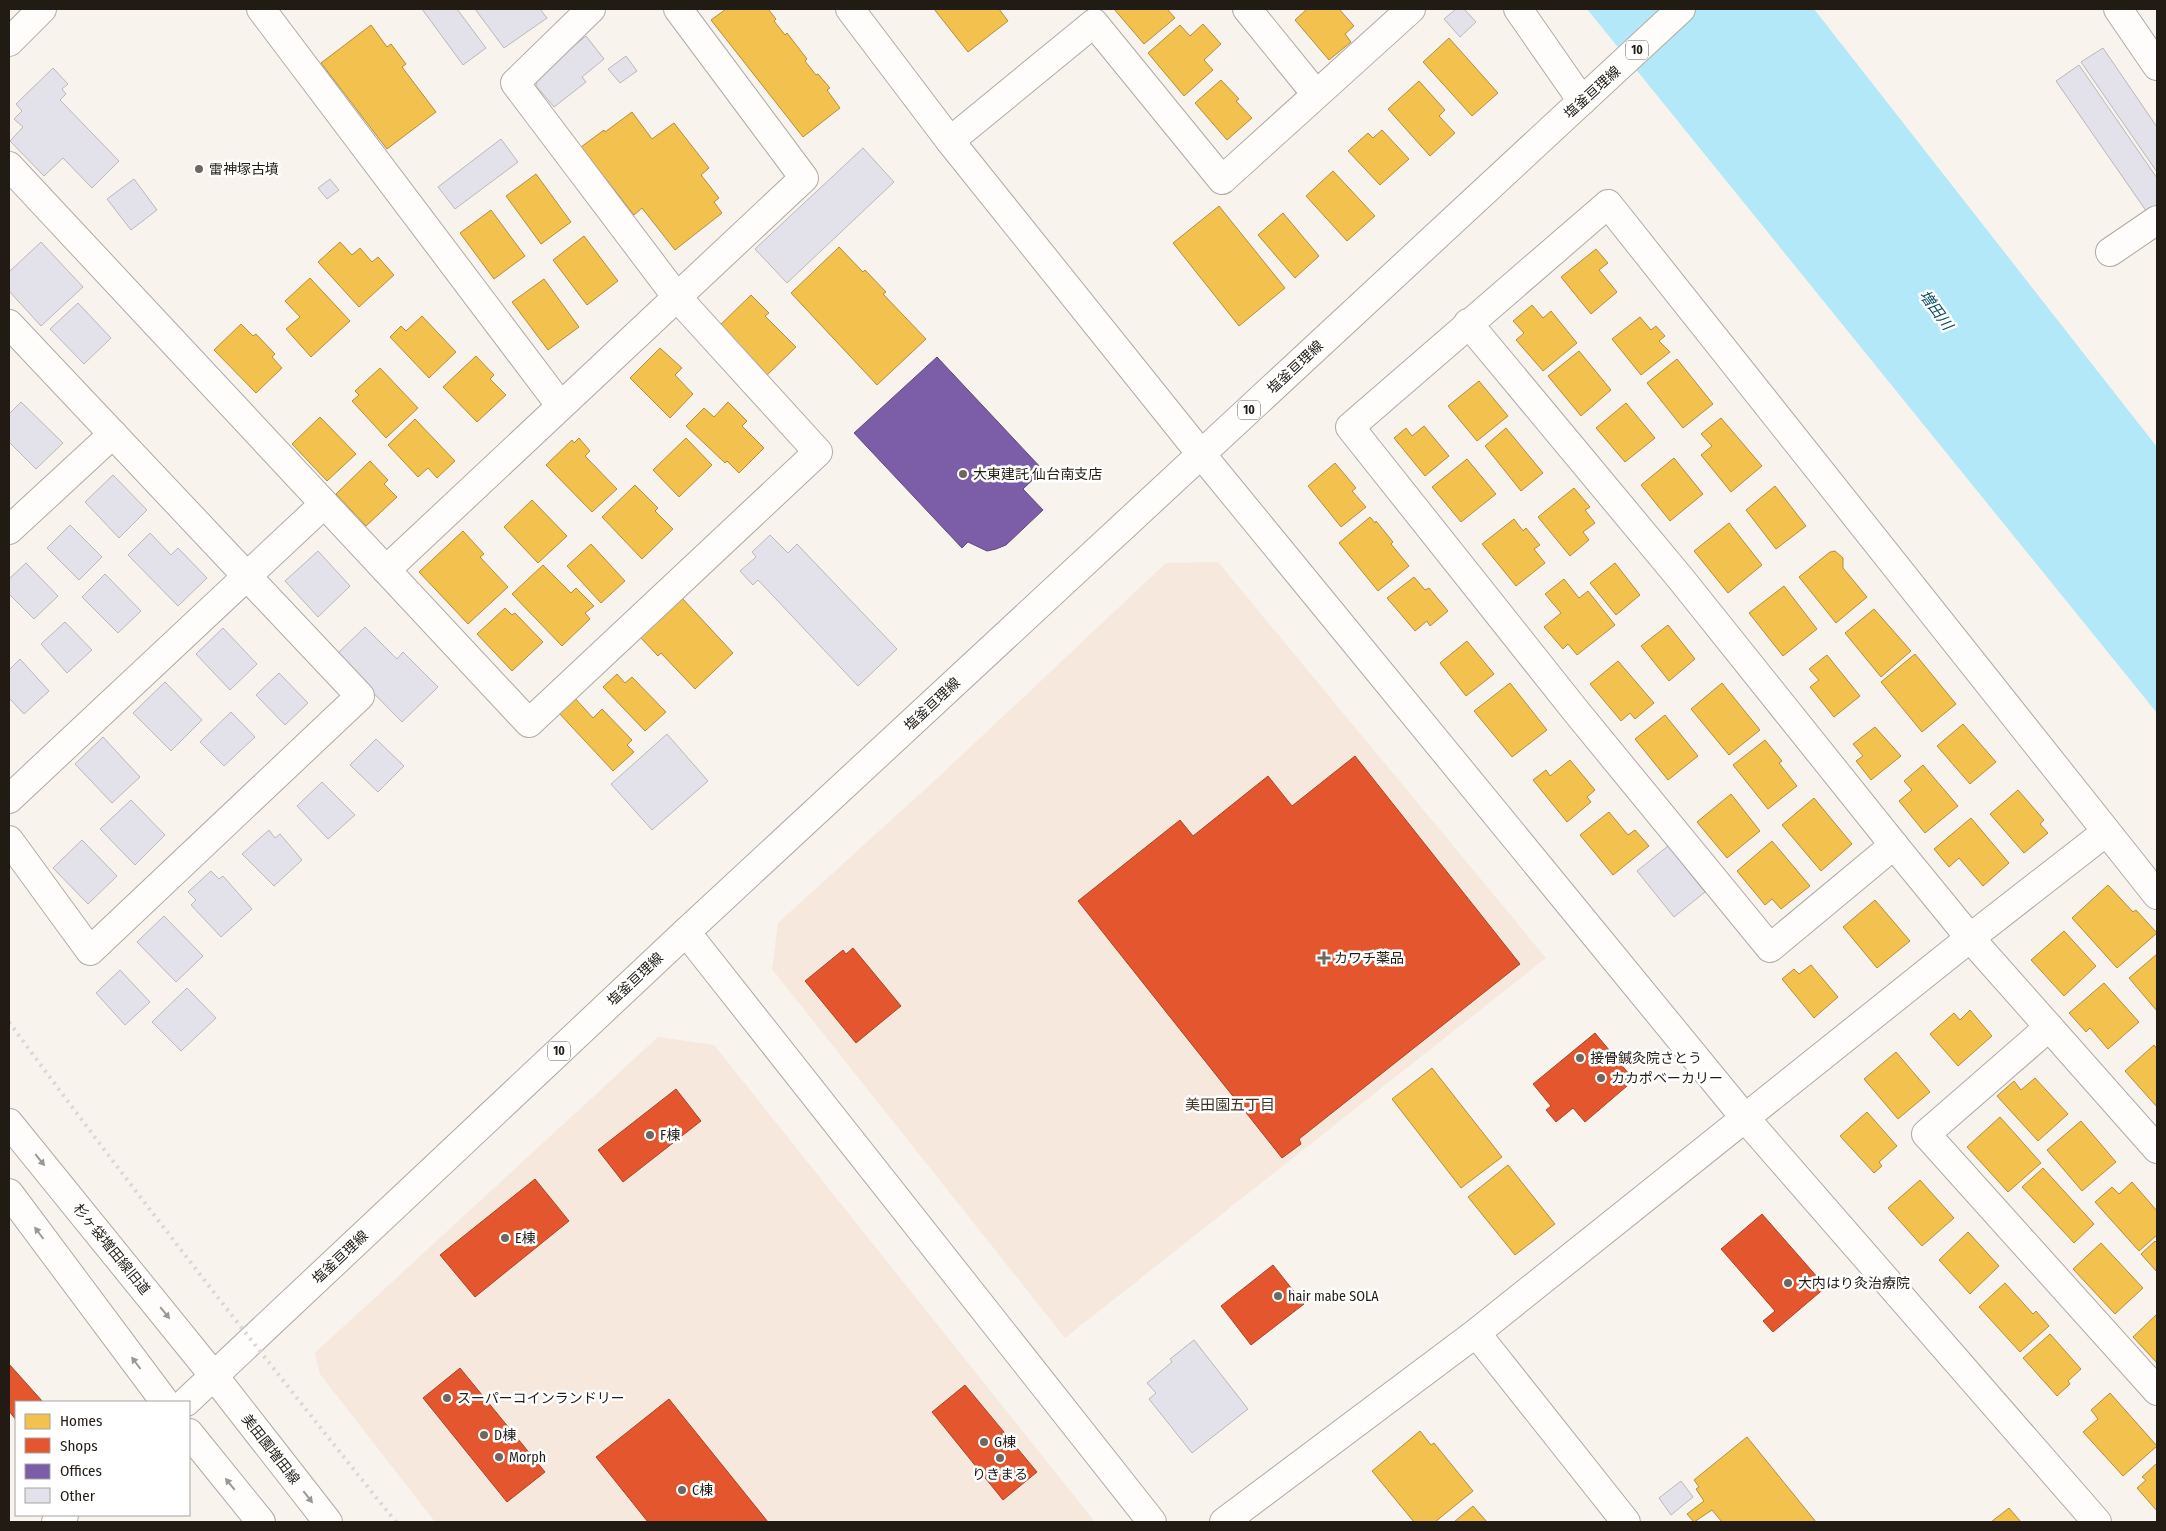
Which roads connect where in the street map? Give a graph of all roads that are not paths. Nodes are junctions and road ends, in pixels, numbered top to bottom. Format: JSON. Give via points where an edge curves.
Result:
{"nodes":[{"id":1,"x":42,"y":9,"type":"edge"},
{"id":2,"x":261,"y":9,"type":"edge"},
{"id":3,"x":591,"y":9,"type":"edge"},
{"id":4,"x":678,"y":9,"type":"edge"},
{"id":5,"x":850,"y":9,"type":"edge"},
{"id":6,"x":1248,"y":9,"type":"edge"},
{"id":7,"x":1411,"y":9,"type":"edge"},
{"id":8,"x":1518,"y":9,"type":"edge"},
{"id":9,"x":1681,"y":9,"type":"edge"},
{"id":10,"x":2118,"y":9,"type":"edge"},
{"id":11,"x":1088,"y":16,"type":"edge"},
{"id":12,"x":9,"y":42,"type":"edge"},
{"id":13,"x":2157,"y":66,"type":"edge"},
{"id":14,"x":1316,"y":94,"type":"junction"},
{"id":15,"x":1587,"y":96,"type":"junction"},
{"id":16,"x":950,"y":141,"type":"junction"},
{"id":17,"x":9,"y":166,"type":"edge"},
{"id":18,"x":2157,"y":220,"type":"edge"},
{"id":19,"x":2110,"y":252,"type":"dead end"},
{"id":20,"x":676,"y":296,"type":"junction"},
{"id":21,"x":1468,"y":323,"type":"junction"},
{"id":22,"x":9,"y":324,"type":"edge"},
{"id":23,"x":560,"y":405,"type":"junction"},
{"id":24,"x":113,"y":434,"type":"junction"},
{"id":25,"x":1201,"y":454,"type":"junction"},
{"id":26,"x":324,"y":504,"type":"junction"},
{"id":27,"x":9,"y":530,"type":"edge"},
{"id":28,"x":386,"y":570,"type":"junction"},
{"id":29,"x":248,"y":576,"type":"junction"},
{"id":30,"x":9,"y":800,"type":"edge"},
{"id":31,"x":2106,"y":832,"type":"junction"},
{"id":32,"x":9,"y":840,"type":"edge"},
{"id":33,"x":1894,"y":845,"type":"junction"},
{"id":34,"x":2157,"y":895,"type":"edge"},
{"id":35,"x":686,"y":932,"type":"junction"},
{"id":36,"x":1970,"y":938,"type":"junction"},
{"id":37,"x":2049,"y":1027,"type":"junction"},
{"id":38,"x":1745,"y":1118,"type":"junction"},
{"id":39,"x":9,"y":1123,"type":"edge"},
{"id":40,"x":2157,"y":1149,"type":"edge"},
{"id":41,"x":9,"y":1193,"type":"edge"},
{"id":42,"x":1476,"y":1333,"type":"junction"},
{"id":43,"x":214,"y":1376,"type":"junction"},
{"id":44,"x":2157,"y":1391,"type":"edge"},
{"id":45,"x":164,"y":1401,"type":"edge"},
{"id":46,"x":187,"y":1401,"type":"edge"},
{"id":47,"x":190,"y":1434,"type":"edge"},
{"id":48,"x":261,"y":1522,"type":"edge"},
{"id":49,"x":328,"y":1522,"type":"edge"},
{"id":50,"x":1152,"y":1522,"type":"edge"},
{"id":51,"x":1224,"y":1522,"type":"edge"},
{"id":52,"x":1626,"y":1522,"type":"edge"},
{"id":53,"x":2096,"y":1522,"type":"edge"}],
"edges":[{"from":1,"to":12,"type":"street"},
{"from":2,"to":23,"type":"street"},
{"from":3,"to":20,"type":"street","via":[[515,83]]},
{"from":4,"to":20,"type":"street","via":[[804,178]]},
{"from":5,"to":16,"type":"street"},
{"from":6,"to":14,"type":"street"},
{"from":7,"to":14,"type":"street"},
{"from":8,"to":15,"type":"street"},
{"from":9,"to":15,"type":"street","name":"塩釜亘理線","number":"10"},
{"from":10,"to":13,"type":"street"},
{"from":11,"to":14,"type":"street","via":[[1222,180]]},
{"from":11,"to":16,"type":"street"},
{"from":15,"to":25,"type":"street","name":"塩釜亘理線","number":"10"},
{"from":16,"to":25,"type":"street"},
{"from":17,"to":26,"type":"street"},
{"from":18,"to":19,"type":"street"},
{"from":20,"to":23,"type":"street"},
{"from":20,"to":28,"type":"street","via":[[818,452],[529,723]]},
{"from":21,"to":31,"type":"street","via":[[1608,204]]},
{"from":21,"to":33,"type":"street","via":[[1681,579]]},
{"from":21,"to":33,"type":"street","via":[[1350,427],[1588,725],[1770,948]]},
{"from":22,"to":24,"type":"street"},
{"from":23,"to":28,"type":"street"},
{"from":24,"to":27,"type":"street"},
{"from":24,"to":29,"type":"street"},
{"from":25,"to":35,"type":"street","name":"塩釜亘理線","number":"10"},
{"from":25,"to":38,"type":"street"},
{"from":26,"to":28,"type":"street"},
{"from":26,"to":29,"type":"street"},
{"from":29,"to":30,"type":"street"},
{"from":29,"to":32,"type":"street","via":[[360,696],[90,951]]},
{"from":31,"to":34,"type":"street"},
{"from":31,"to":36,"type":"street"},
{"from":33,"to":36,"type":"street"},
{"from":35,"to":43,"type":"street","name":"塩釜亘理線","number":"10"},
{"from":35,"to":50,"type":"street"},
{"from":36,"to":37,"type":"street"},
{"from":36,"to":38,"type":"street"},
{"from":37,"to":40,"type":"street"},
{"from":37,"to":44,"type":"street","via":[[1926,1134]]},
{"from":38,"to":42,"type":"street"},
{"from":38,"to":53,"type":"street"},
{"from":39,"to":43,"type":"street","name":"杉ヶ袋増田線旧道","one_way":true},
{"from":45,"to":41,"type":"street","one_way":true},
{"from":42,"to":51,"type":"street"},
{"from":42,"to":52,"type":"street"},
{"from":43,"to":46,"type":"street","name":"塩釜亘理線","number":"10"},
{"from":43,"to":49,"type":"street","name":"美田園増田線","one_way":true},
{"from":48,"to":47,"type":"street","one_way":true}]}
